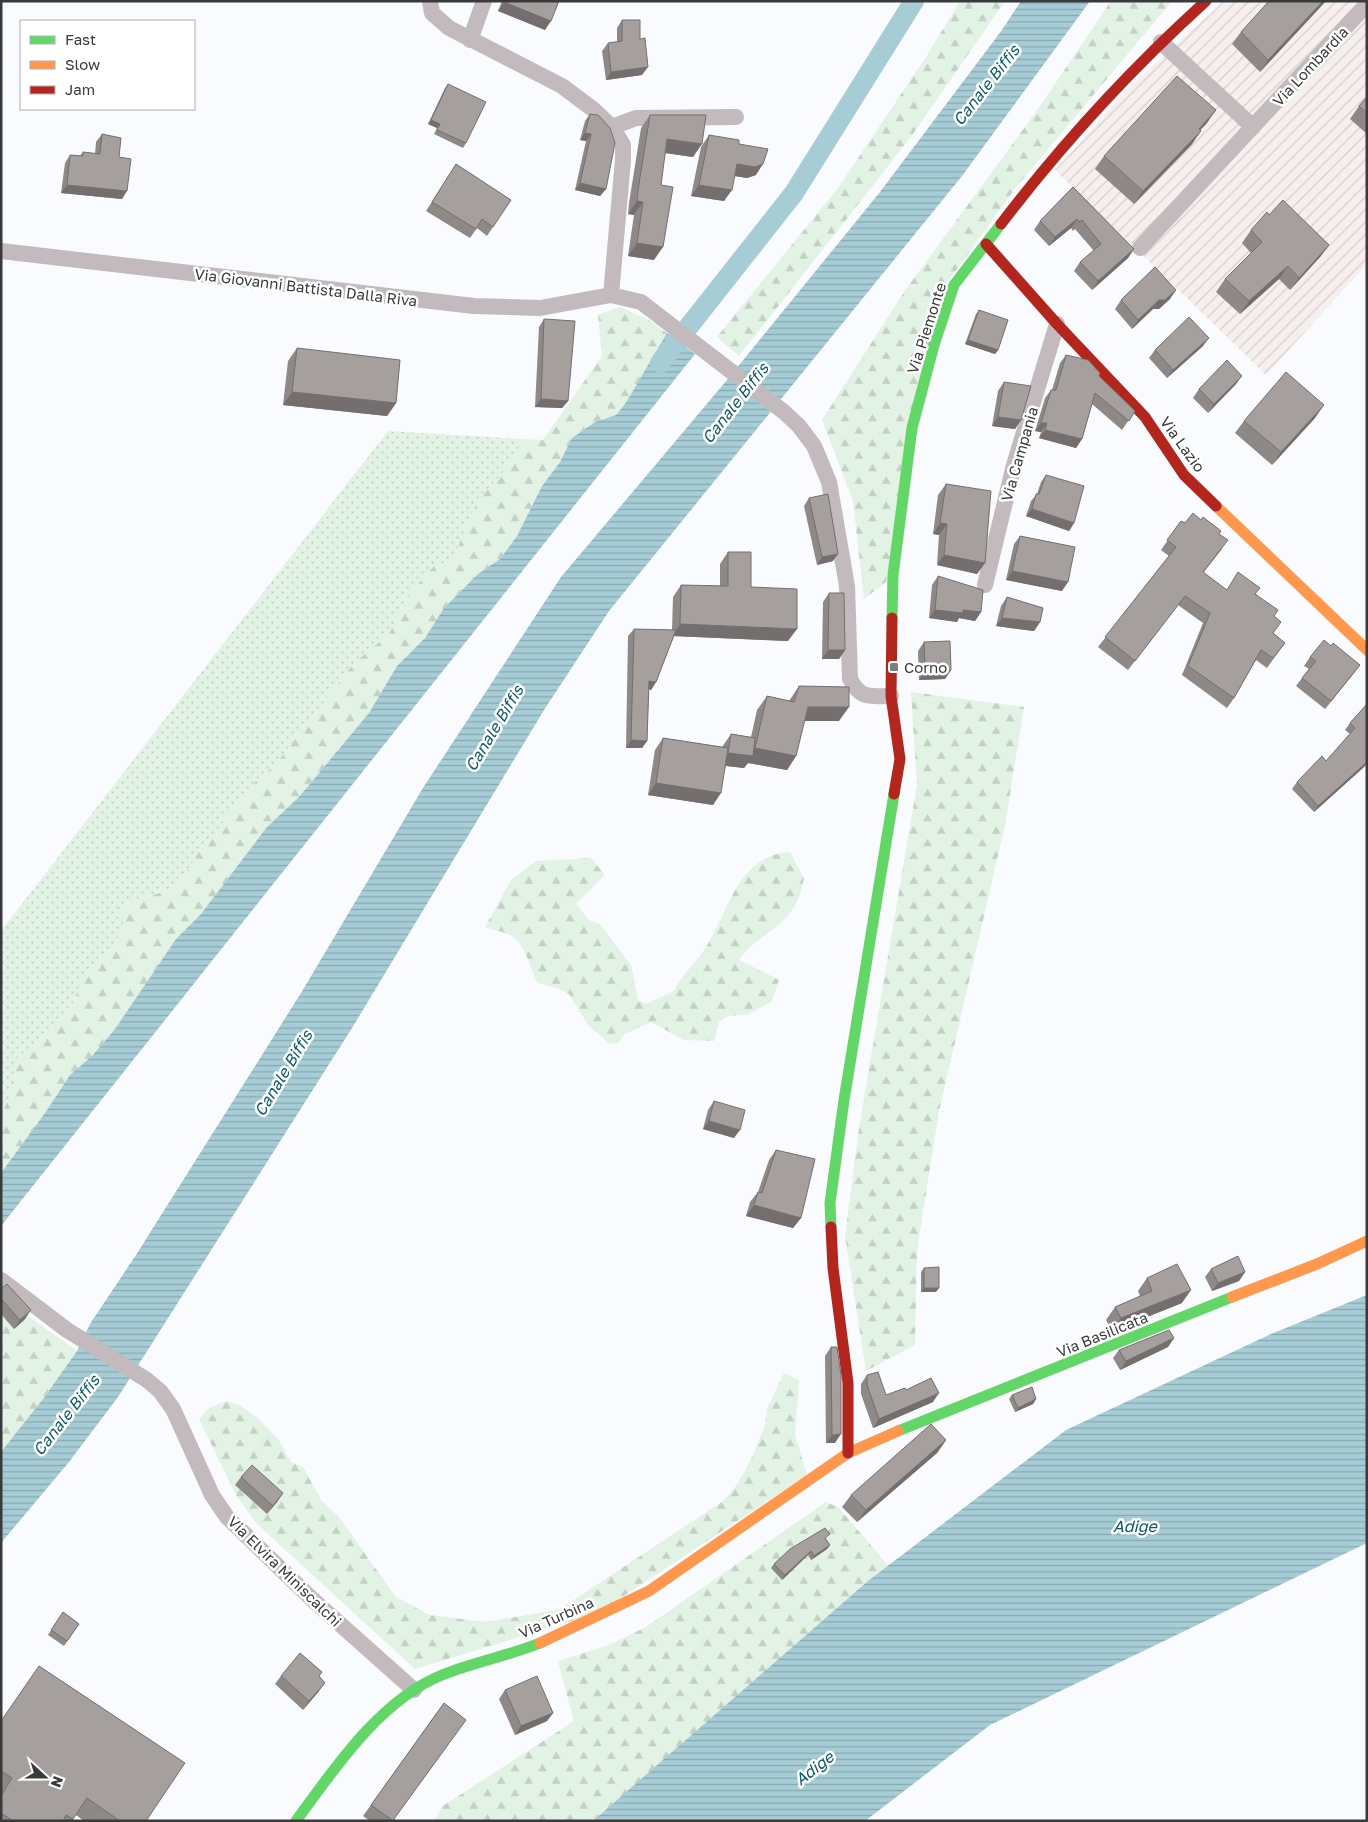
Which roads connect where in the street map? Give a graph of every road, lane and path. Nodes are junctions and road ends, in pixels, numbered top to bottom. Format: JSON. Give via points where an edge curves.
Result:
{"nodes":[{"id":1,"x":430,"y":1,"type":"edge"},
{"id":2,"x":484,"y":1,"type":"edge"},
{"id":3,"x":1206,"y":1,"type":"edge"},
{"id":4,"x":1367,"y":4,"type":"edge"},
{"id":5,"x":470,"y":40,"type":"junction"},
{"id":6,"x":1161,"y":42,"type":"junction"},
{"id":7,"x":736,"y":118,"type":"dead end"},
{"id":8,"x":612,"y":127,"type":"junction"},
{"id":9,"x":1253,"y":127,"type":"junction"},
{"id":10,"x":986,"y":244,"type":"junction"},
{"id":11,"x":1140,"y":248,"type":"dead end"},
{"id":12,"x":1,"y":251,"type":"edge"},
{"id":13,"x":611,"y":296,"type":"junction"},
{"id":14,"x":1057,"y":324,"type":"junction"},
{"id":15,"x":985,"y":585,"type":"dead end"},
{"id":16,"x":1367,"y":650,"type":"edge"},
{"id":17,"x":891,"y":696,"type":"junction"},
{"id":18,"x":1367,"y":1241,"type":"edge"},
{"id":19,"x":1,"y":1280,"type":"edge"},
{"id":20,"x":848,"y":1453,"type":"junction"},
{"id":21,"x":414,"y":1690,"type":"junction"},
{"id":22,"x":296,"y":1821,"type":"edge"}],
"edges":[{"from":1,"to":5,"type":"street","via":[[432,13]]},
{"from":2,"to":5,"type":"street"},
{"from":3,"to":6,"type":"street","name":"Via Piemonte"},
{"from":4,"to":9,"type":"street","name":"Via Lombardia"},
{"from":5,"to":8,"type":"street","via":[[562,86]]},
{"from":6,"to":9,"type":"street"},
{"from":6,"to":10,"type":"street","name":"Via Piemonte","via":[[1027,190]]},
{"from":7,"to":8,"type":"street","via":[[636,118]]},
{"from":8,"to":13,"type":"street","via":[[623,145],[623,160]]},
{"from":9,"to":11,"type":"street","name":"Via Lombardia"},
{"from":10,"to":14,"type":"street","name":"Via Lazio"},
{"from":10,"to":17,"type":"street","name":"Via Piemonte","via":[[954,285],[912,428],[893,575]]},
{"from":12,"to":13,"type":"street","name":"Via Giovanni Battista Dalla Riva","via":[[474,306],[540,308]]},
{"from":13,"to":17,"type":"street","name":"Via Giovanni Battista Dalla Riva","via":[[641,302],[669,322],[784,412],[814,446],[829,482],[847,586],[850,679],[856,691],[866,696]]},
{"from":14,"to":15,"type":"street","name":"Via Campania","via":[[1014,465]]},
{"from":14,"to":16,"type":"street","name":"Via Lazio","via":[[1145,417],[1184,475]]},
{"from":17,"to":20,"type":"street","name":"Via Piemonte","via":[[900,760],[830,1203],[833,1268],[848,1383]]},
{"from":18,"to":20,"type":"street","name":"Via Basilicata","via":[[1308,1268],[946,1410]]},
{"from":19,"to":21,"type":"street","name":"Via Elvira Miniscalchi","via":[[67,1330],[160,1391],[173,1409],[212,1495],[227,1517],[313,1600]]},
{"from":20,"to":21,"type":"street","name":"Via Turbina","via":[[649,1591],[538,1644],[441,1675]]},
{"from":21,"to":22,"type":"street","name":"Via Turbina","via":[[377,1720],[340,1761]]}]}
